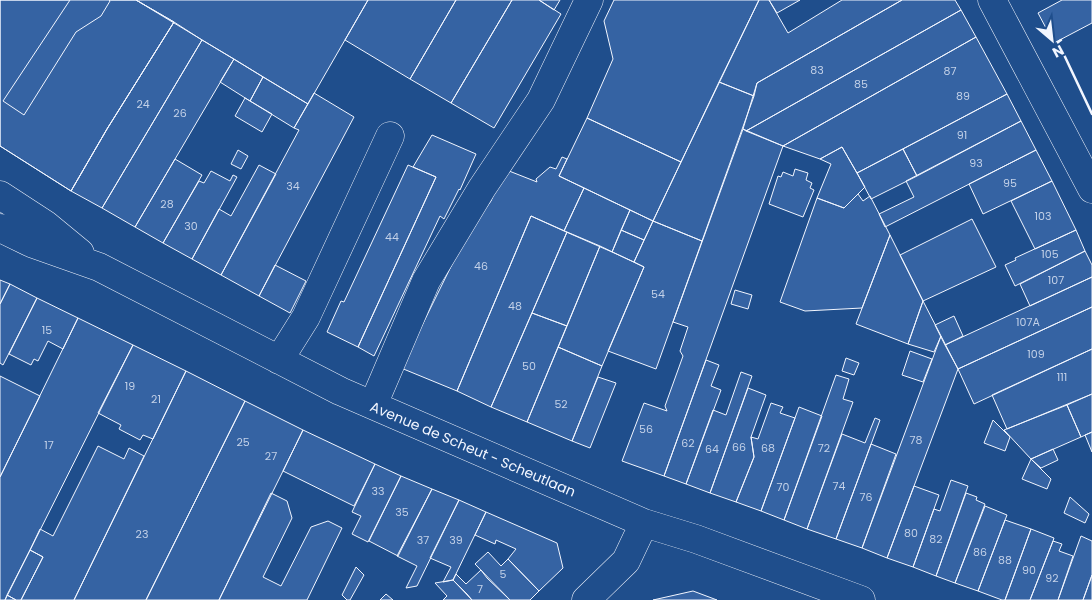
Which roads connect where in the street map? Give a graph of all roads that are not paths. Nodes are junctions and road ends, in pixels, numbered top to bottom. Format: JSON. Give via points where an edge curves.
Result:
{"nodes":[{"id":1,"x":589,"y":0,"type":"edge"},
{"id":2,"x":992,"y":0,"type":"edge"},
{"id":3,"x":390,"y":136,"type":"dead end"},
{"id":4,"x":1092,"y":189,"type":"edge"},
{"id":5,"x":0,"y":195,"type":"edge"},
{"id":6,"x":0,"y":228,"type":"edge"},
{"id":7,"x":99,"y":267,"type":"junction"},
{"id":8,"x":279,"y":360,"type":"junction"},
{"id":9,"x":373,"y":406,"type":"junction"},
{"id":10,"x":644,"y":523,"type":"junction"},
{"id":11,"x":586,"y":600,"type":"edge"},
{"id":12,"x":861,"y":600,"type":"edge"}],
"edges":[{"from":1,"to":9,"type":"street","via":[[541,100],[482,188],[426,281]]},
{"from":2,"to":4,"type":"street"},
{"from":3,"to":8,"type":"street","via":[[306,317]]},
{"from":5,"to":7,"type":"street","name":"Avenue de Scheut - Scheutlaan","via":[[46,225]]},
{"from":6,"to":7,"type":"street","name":"Avenue de Scheut - Scheutlaan","via":[[31,243]]},
{"from":7,"to":8,"type":"street","name":"Avenue de Scheut - Scheutlaan"},
{"from":8,"to":9,"type":"street","name":"Avenue de Scheut - Scheutlaan"},
{"from":9,"to":10,"type":"street","name":"Avenue de Scheut - Scheutlaan"},
{"from":10,"to":11,"type":"street","via":[[626,561]]},
{"from":10,"to":12,"type":"street","name":"Avenue de Scheut - Scheutlaan"}]}
